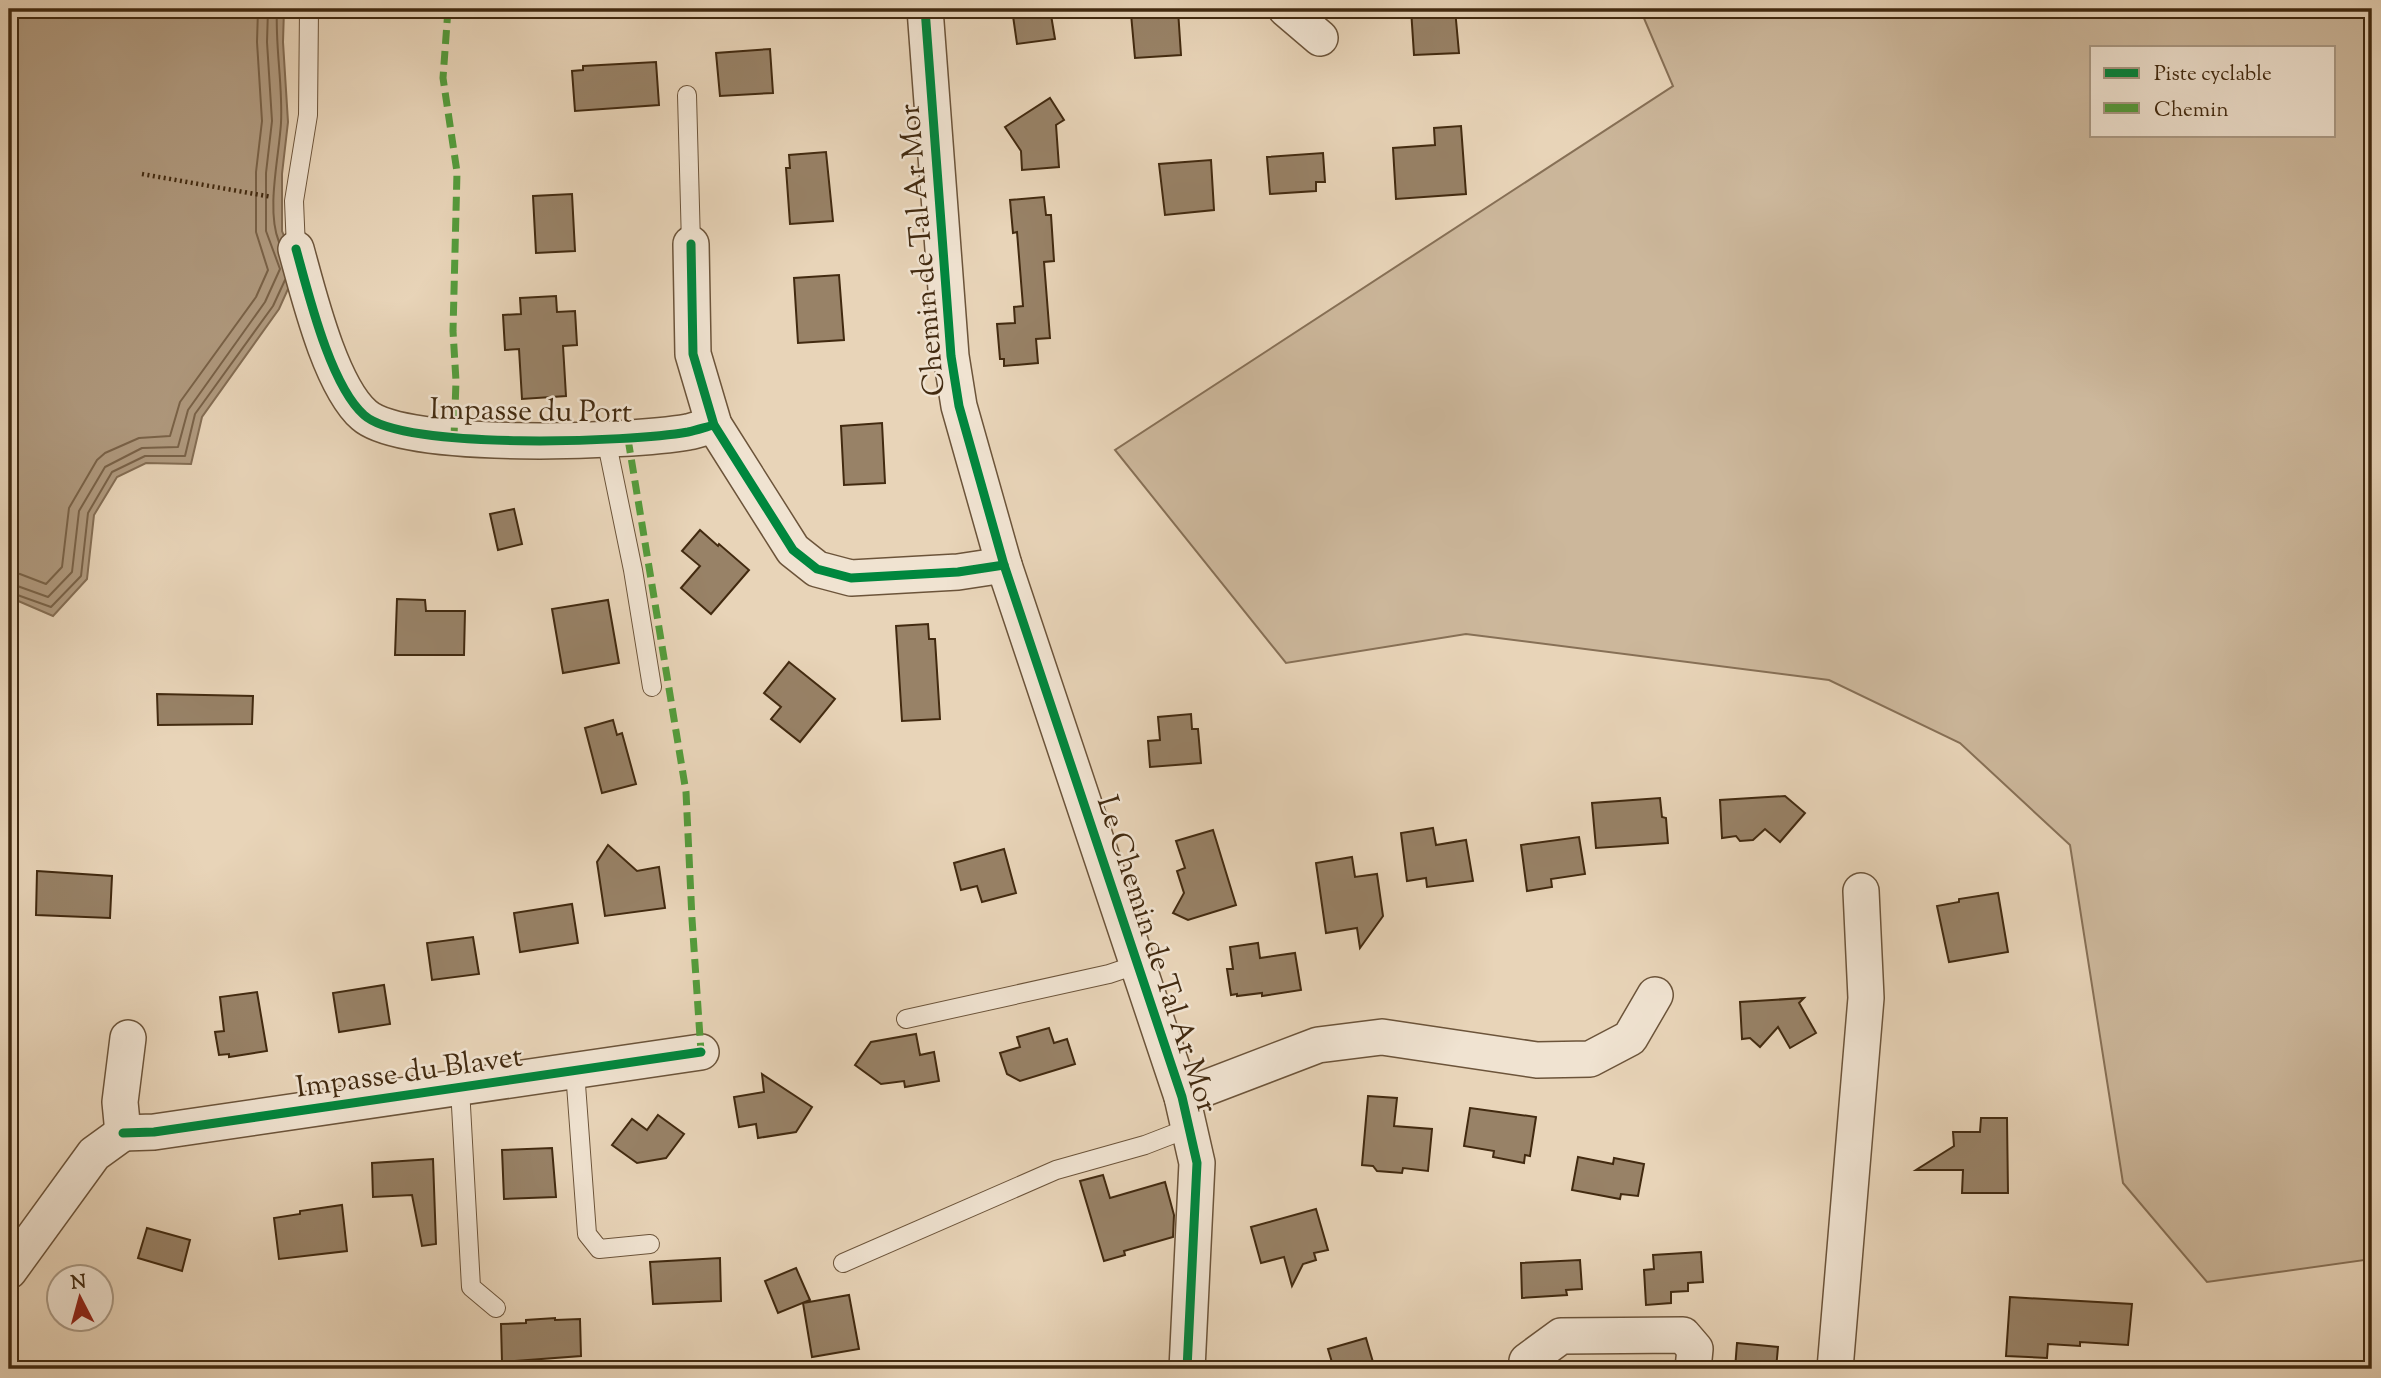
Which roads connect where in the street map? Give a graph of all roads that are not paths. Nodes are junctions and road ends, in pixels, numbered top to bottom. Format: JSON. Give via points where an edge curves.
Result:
{"nodes":[{"id":1,"x":309,"y":9,"type":"edge"},
{"id":2,"x":925,"y":9,"type":"edge"},
{"id":3,"x":1286,"y":9,"type":"edge"},
{"id":4,"x":1321,"y":38,"type":"dead end"},
{"id":5,"x":687,"y":95,"type":"dead end"},
{"id":6,"x":691,"y":244,"type":"joint"},
{"id":7,"x":296,"y":248,"type":"joint"},
{"id":8,"x":714,"y":425,"type":"junction"},
{"id":9,"x":606,"y":439,"type":"junction"},
{"id":10,"x":1004,"y":565,"type":"junction"},
{"id":11,"x":652,"y":687,"type":"dead end"},
{"id":12,"x":1861,"y":891,"type":"dead end"},
{"id":13,"x":1139,"y":964,"type":"junction"},
{"id":14,"x":1655,"y":996,"type":"dead end"},
{"id":15,"x":906,"y":1019,"type":"dead end"},
{"id":16,"x":128,"y":1038,"type":"dead end"},
{"id":17,"x":701,"y":1052,"type":"dead end"},
{"id":18,"x":575,"y":1071,"type":"junction"},
{"id":19,"x":460,"y":1088,"type":"junction"},
{"id":20,"x":1186,"y":1112,"type":"junction"},
{"id":21,"x":123,"y":1133,"type":"junction"},
{"id":22,"x":650,"y":1244,"type":"dead end"},
{"id":23,"x":843,"y":1263,"type":"dead end"},
{"id":24,"x":9,"y":1271,"type":"edge"},
{"id":25,"x":496,"y":1308,"type":"dead end"},
{"id":26,"x":1527,"y":1361,"type":"dead end"},
{"id":27,"x":1187,"y":1369,"type":"edge"},
{"id":28,"x":1693,"y":1369,"type":"edge"},
{"id":29,"x":1835,"y":1369,"type":"edge"}],
"edges":[{"from":1,"to":7,"type":"lane","via":[[308,115],[295,201]]},
{"from":2,"to":10,"type":"street","name":"Chemin de Tal Ar Mor","via":[[951,356],[959,406]]},
{"from":3,"to":4,"type":"street"},
{"from":5,"to":6,"type":"lane"},
{"from":6,"to":8,"type":"street","via":[[692,354]]},
{"from":7,"to":9,"type":"street","name":"Impasse du Port","via":[[338,374],[352,401],[379,425],[424,435],[528,441]]},
{"from":8,"to":9,"type":"street","name":"Impasse du Port","via":[[688,432]]},
{"from":8,"to":10,"type":"street","via":[[793,550],[817,569],[851,578]]},
{"from":9,"to":11,"type":"lane"},
{"from":10,"to":13,"type":"street","name":"Le Chemin de Tal Ar Mor"},
{"from":12,"to":29,"type":"street","via":[[1867,998]]},
{"from":13,"to":15,"type":"lane"},
{"from":13,"to":20,"type":"street","name":"Le Chemin de Tal Ar Mor"},
{"from":14,"to":20,"type":"street","via":[[1630,1038],[1590,1059],[1537,1060],[1382,1037],[1318,1045]]},
{"from":16,"to":21,"type":"street","via":[[120,1102]]},
{"from":17,"to":18,"type":"street","name":"Impasse du Blavet"},
{"from":18,"to":19,"type":"street","name":"Impasse du Blavet"},
{"from":18,"to":22,"type":"lane","via":[[587,1234],[599,1249]]},
{"from":19,"to":21,"type":"street","name":"Impasse du Blavet"},
{"from":19,"to":25,"type":"lane","via":[[471,1287]]},
{"from":20,"to":23,"type":"lane","via":[[1145,1145],[1056,1170]]},
{"from":20,"to":27,"type":"street","name":"Le Chemin de Tal Ar Mor","via":[[1197,1163]]},
{"from":21,"to":24,"type":"street","via":[[94,1154]]},
{"from":26,"to":28,"type":"street","via":[[1561,1336],[1682,1335],[1695,1349]]}]}
